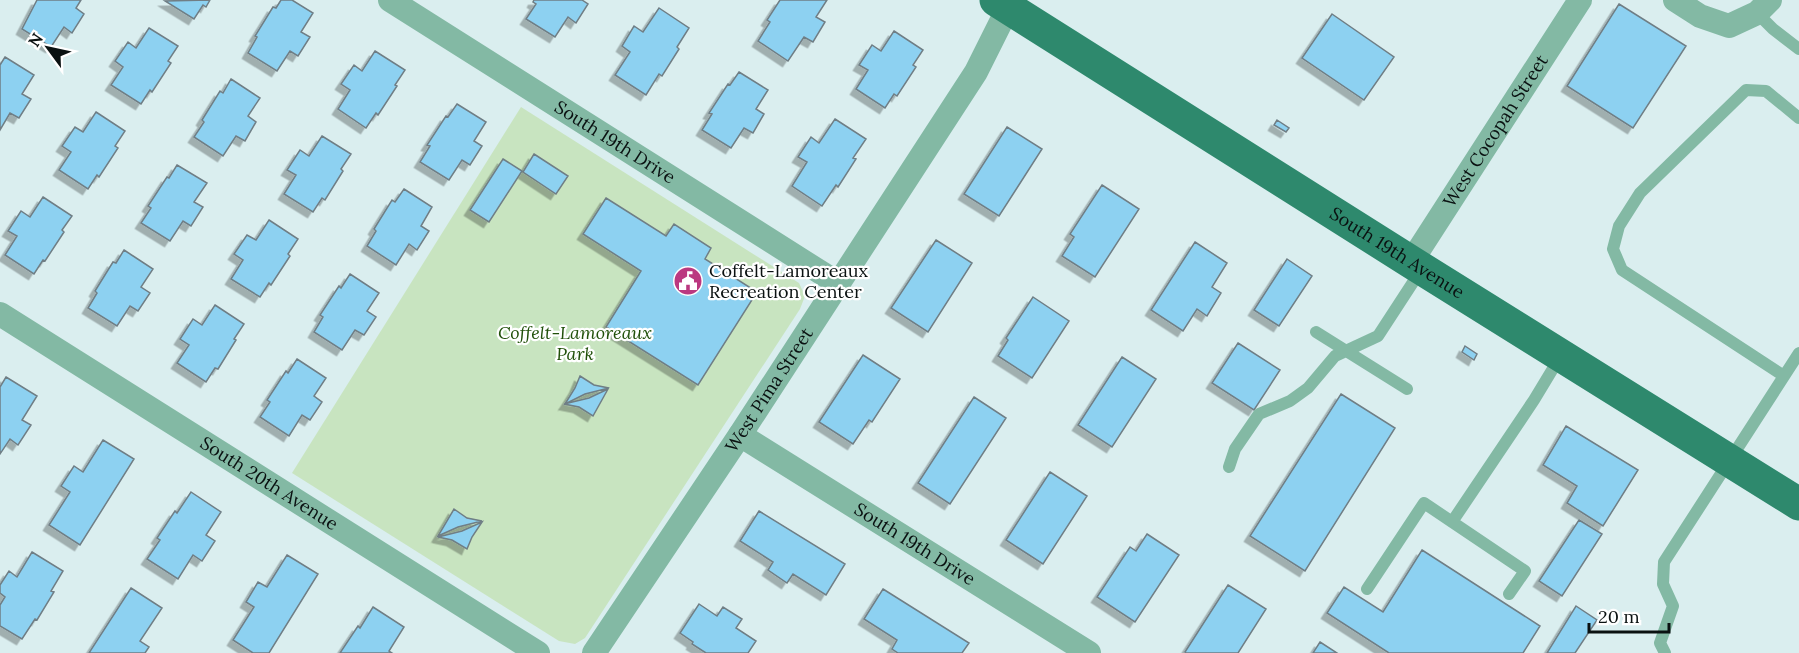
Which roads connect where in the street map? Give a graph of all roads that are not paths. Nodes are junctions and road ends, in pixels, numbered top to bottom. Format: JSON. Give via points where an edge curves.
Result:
{"nodes":[{"id":1,"x":390,"y":0,"type":"edge"},
{"id":2,"x":1580,"y":0,"type":"edge"},
{"id":3,"x":1674,"y":0,"type":"edge"},
{"id":4,"x":1005,"y":3,"type":"edge"},
{"id":5,"x":1764,"y":7,"type":"edge"},
{"id":6,"x":1799,"y":49,"type":"edge"},
{"id":7,"x":1799,"y":118,"type":"edge"},
{"id":8,"x":1416,"y":266,"type":"junction"},
{"id":9,"x":839,"y":284,"type":"junction"},
{"id":10,"x":0,"y":314,"type":"edge"},
{"id":11,"x":1316,"y":332,"type":"dead end"},
{"id":12,"x":1346,"y":350,"type":"junction"},
{"id":13,"x":1799,"y":353,"type":"edge"},
{"id":14,"x":1561,"y":356,"type":"junction"},
{"id":15,"x":1784,"y":376,"type":"junction"},
{"id":16,"x":1407,"y":389,"type":"dead end"},
{"id":17,"x":740,"y":435,"type":"junction"},
{"id":18,"x":1730,"y":461,"type":"junction"},
{"id":19,"x":1229,"y":468,"type":"dead end"},
{"id":20,"x":1799,"y":504,"type":"edge"},
{"id":21,"x":1452,"y":522,"type":"junction"},
{"id":22,"x":1367,"y":589,"type":"dead end"},
{"id":23,"x":1509,"y":594,"type":"dead end"},
{"id":24,"x":538,"y":653,"type":"edge"},
{"id":25,"x":594,"y":653,"type":"edge"},
{"id":26,"x":1089,"y":653,"type":"edge"},
{"id":27,"x":1665,"y":653,"type":"edge"}],
"edges":[{"from":1,"to":9,"type":"street","name":"South 19th Drive"},
{"from":2,"to":8,"type":"street","name":"West Cocopah Street"},
{"from":3,"to":5,"type":"street","via":[[1700,16],[1729,26]]},
{"from":4,"to":8,"type":"main road","name":"South 19th Avenue"},
{"from":4,"to":9,"type":"street","name":"West Pima Street","via":[[976,72]]},
{"from":5,"to":6,"type":"lane","via":[[1773,29]]},
{"from":7,"to":15,"type":"lane","via":[[1766,91],[1746,90],[1640,193],[1619,226],[1613,249],[1622,270]]},
{"from":8,"to":12,"type":"lane","via":[[1378,336]]},
{"from":8,"to":14,"type":"main road","name":"South 19th Avenue"},
{"from":9,"to":17,"type":"street","name":"West Pima Street"},
{"from":10,"to":24,"type":"street","name":"South 20th Avenue"},
{"from":11,"to":12,"type":"lane"},
{"from":12,"to":16,"type":"lane"},
{"from":12,"to":19,"type":"lane","via":[[1335,356],[1308,388],[1290,401],[1259,414],[1235,449]]},
{"from":13,"to":15,"type":"lane"},
{"from":14,"to":18,"type":"main road","name":"South 19th Avenue"},
{"from":14,"to":21,"type":"lane"},
{"from":15,"to":18,"type":"lane"},
{"from":17,"to":25,"type":"street","name":"West Pima Street"},
{"from":17,"to":26,"type":"street","name":"South 19th Drive"},
{"from":18,"to":20,"type":"main road","name":"South 19th Avenue"},
{"from":18,"to":27,"type":"lane","via":[[1664,562],[1663,584],[1673,606],[1660,643]]},
{"from":21,"to":22,"type":"lane","via":[[1424,503]]},
{"from":21,"to":23,"type":"lane","via":[[1525,571]]}]}
